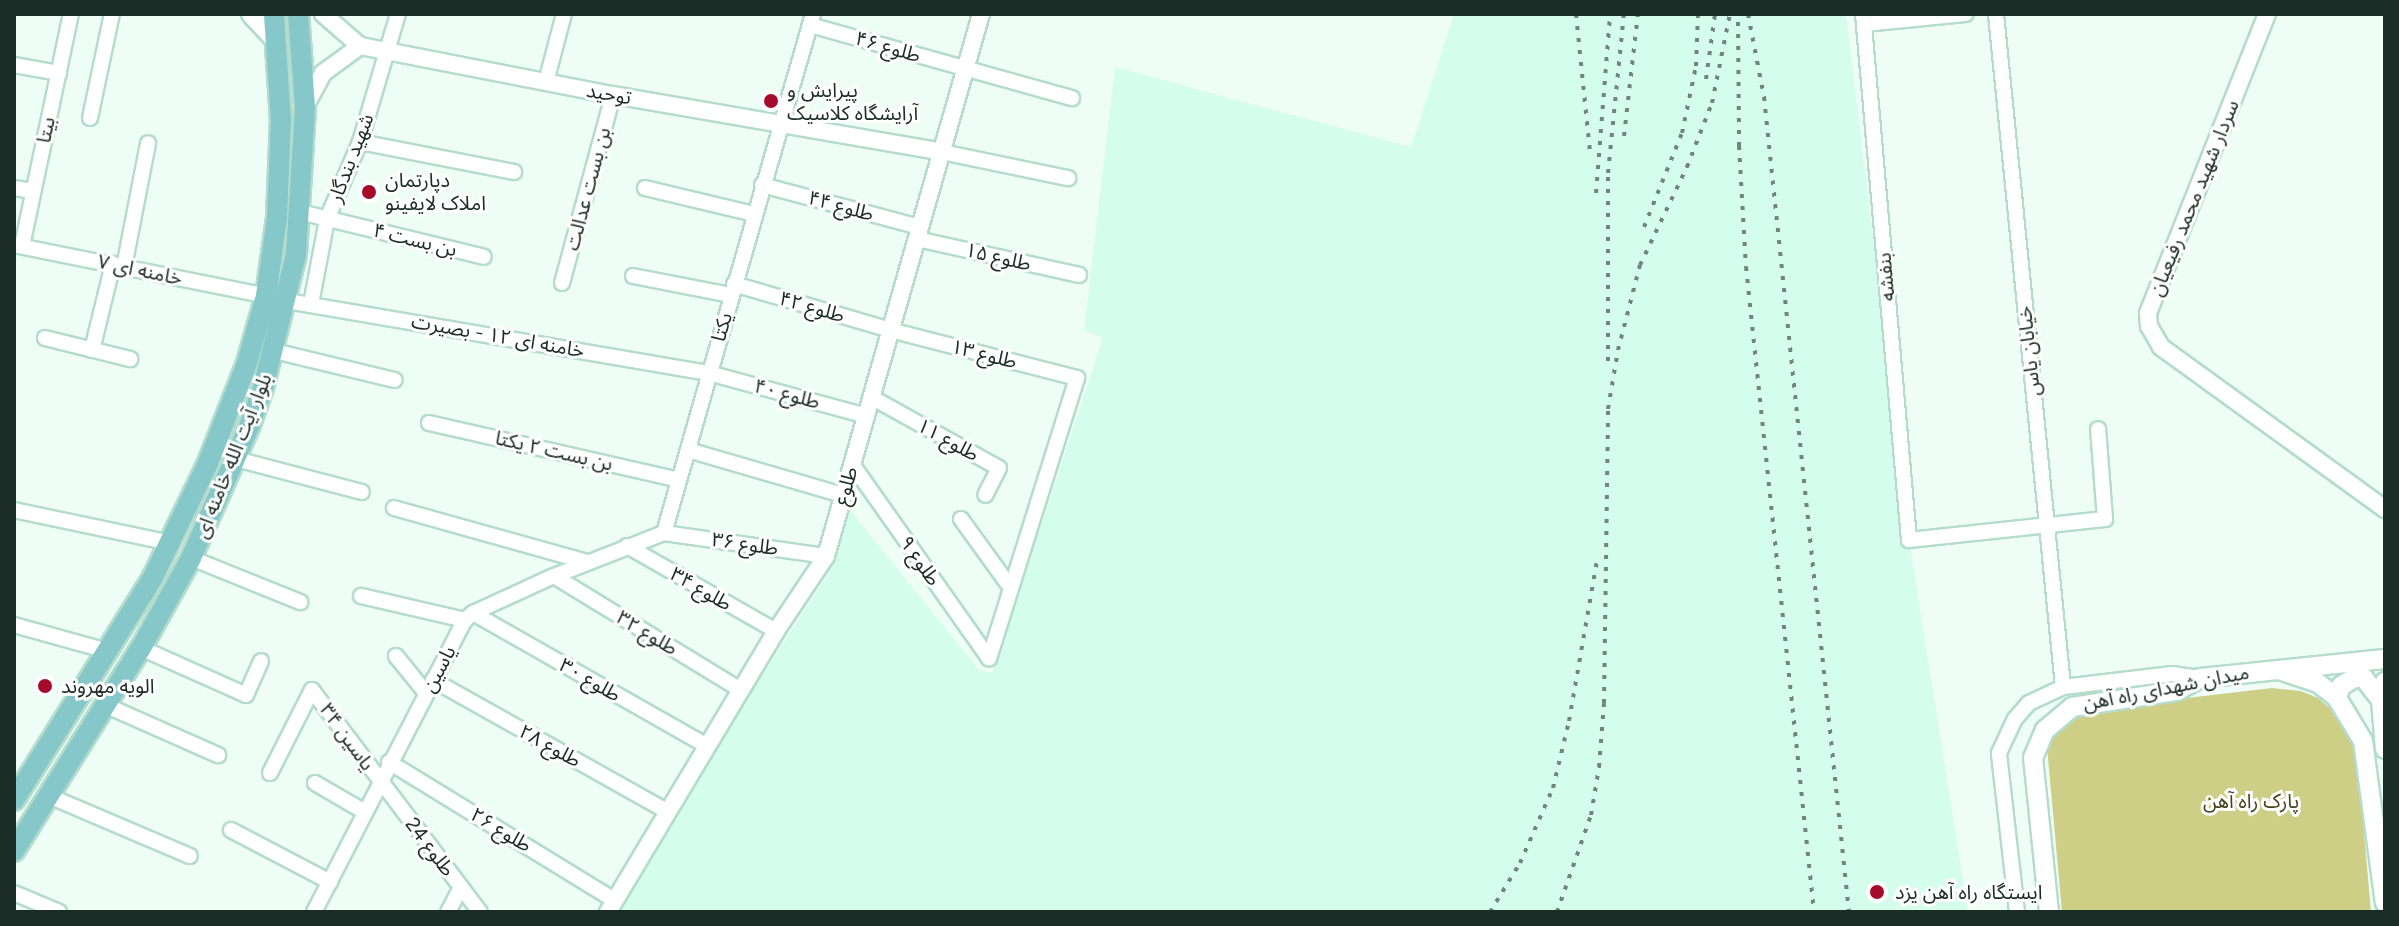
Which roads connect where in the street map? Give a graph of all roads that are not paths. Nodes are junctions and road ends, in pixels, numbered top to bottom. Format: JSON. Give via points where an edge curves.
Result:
{"nodes":[{"id":1,"x":71,"y":14,"type":"edge"},
{"id":2,"x":112,"y":14,"type":"edge"},
{"id":3,"x":251,"y":14,"type":"edge"},
{"id":4,"x":274,"y":14,"type":"edge"},
{"id":5,"x":298,"y":14,"type":"edge"},
{"id":6,"x":323,"y":14,"type":"edge"},
{"id":7,"x":398,"y":14,"type":"edge"},
{"id":8,"x":564,"y":14,"type":"edge"},
{"id":9,"x":981,"y":14,"type":"edge"},
{"id":10,"x":1966,"y":14,"type":"edge"},
{"id":11,"x":1996,"y":14,"type":"edge"},
{"id":12,"x":2267,"y":14,"type":"edge"},
{"id":13,"x":812,"y":19,"type":"edge"},
{"id":14,"x":1864,"y":19,"type":"edge"},
{"id":15,"x":277,"y":42,"type":"junction"},
{"id":16,"x":360,"y":46,"type":"junction"},
{"id":17,"x":387,"y":51,"type":"junction"},
{"id":18,"x":14,"y":65,"type":"edge"},
{"id":19,"x":966,"y":69,"type":"junction"},
{"id":20,"x":59,"y":73,"type":"junction"},
{"id":21,"x":546,"y":82,"type":"junction"},
{"id":22,"x":613,"y":95,"type":"junction"},
{"id":23,"x":1072,"y":98,"type":"dead end"},
{"id":24,"x":305,"y":107,"type":"junction"},
{"id":25,"x":90,"y":118,"type":"dead end"},
{"id":26,"x":780,"y":122,"type":"junction"},
{"id":27,"x":360,"y":142,"type":"junction"},
{"id":28,"x":148,"y":143,"type":"dead end"},
{"id":29,"x":942,"y":152,"type":"junction"},
{"id":30,"x":514,"y":172,"type":"dead end"},
{"id":31,"x":1068,"y":178,"type":"dead end"},
{"id":32,"x":762,"y":185,"type":"junction"},
{"id":33,"x":14,"y":188,"type":"edge"},
{"id":34,"x":645,"y":188,"type":"dead end"},
{"id":35,"x":33,"y":191,"type":"junction"},
{"id":36,"x":300,"y":212,"type":"junction"},
{"id":37,"x":754,"y":214,"type":"junction"},
{"id":38,"x":327,"y":219,"type":"junction"},
{"id":39,"x":918,"y":233,"type":"junction"},
{"id":40,"x":18,"y":246,"type":"edge"},
{"id":41,"x":484,"y":257,"type":"dead end"},
{"id":42,"x":119,"y":265,"type":"junction"},
{"id":43,"x":1079,"y":275,"type":"dead end"},
{"id":44,"x":633,"y":276,"type":"dead end"},
{"id":45,"x":562,"y":283,"type":"dead end"},
{"id":46,"x":733,"y":290,"type":"junction"},
{"id":47,"x":266,"y":296,"type":"junction"},
{"id":48,"x":287,"y":301,"type":"junction"},
{"id":49,"x":311,"y":304,"type":"junction"},
{"id":50,"x":890,"y":330,"type":"junction"},
{"id":51,"x":45,"y":338,"type":"dead end"},
{"id":52,"x":92,"y":350,"type":"junction"},
{"id":53,"x":274,"y":351,"type":"junction"},
{"id":54,"x":130,"y":359,"type":"dead end"},
{"id":55,"x":709,"y":373,"type":"junction"},
{"id":56,"x":395,"y":380,"type":"dead end"},
{"id":57,"x":871,"y":397,"type":"junction"},
{"id":58,"x":866,"y":416,"type":"junction"},
{"id":59,"x":429,"y":423,"type":"dead end"},
{"id":60,"x":2098,"y":429,"type":"dead end"},
{"id":61,"x":688,"y":450,"type":"junction"},
{"id":62,"x":236,"y":459,"type":"junction"},
{"id":63,"x":852,"y":464,"type":"junction"},
{"id":64,"x":679,"y":480,"type":"junction"},
{"id":65,"x":362,"y":492,"type":"dead end"},
{"id":66,"x":843,"y":495,"type":"junction"},
{"id":67,"x":985,"y":495,"type":"dead end"},
{"id":68,"x":394,"y":508,"type":"dead end"},
{"id":69,"x":2385,"y":509,"type":"edge"},
{"id":70,"x":14,"y":510,"type":"edge"},
{"id":71,"x":961,"y":519,"type":"dead end"},
{"id":72,"x":2047,"y":527,"type":"junction"},
{"id":73,"x":664,"y":533,"type":"junction"},
{"id":74,"x":171,"y":543,"type":"junction"},
{"id":75,"x":627,"y":546,"type":"junction"},
{"id":76,"x":826,"y":556,"type":"junction"},
{"id":77,"x":191,"y":558,"type":"junction"},
{"id":78,"x":588,"y":562,"type":"junction"},
{"id":79,"x":554,"y":576,"type":"junction"},
{"id":80,"x":1011,"y":588,"type":"junction"},
{"id":81,"x":361,"y":596,"type":"dead end"},
{"id":82,"x":300,"y":602,"type":"dead end"},
{"id":83,"x":469,"y":616,"type":"junction"},
{"id":84,"x":14,"y":625,"type":"edge"},
{"id":85,"x":776,"y":631,"type":"junction"},
{"id":86,"x":141,"y":648,"type":"junction"},
{"id":87,"x":108,"y":651,"type":"junction"},
{"id":88,"x":396,"y":656,"type":"dead end"},
{"id":89,"x":2385,"y":659,"type":"edge"},
{"id":90,"x":261,"y":661,"type":"dead end"},
{"id":91,"x":2273,"y":668,"type":"junction"},
{"id":92,"x":2200,"y":678,"type":"junction"},
{"id":93,"x":430,"y":687,"type":"junction"},
{"id":94,"x":2063,"y":687,"type":"junction"},
{"id":95,"x":741,"y":690,"type":"junction"},
{"id":96,"x":2383,"y":691,"type":"edge"},
{"id":97,"x":2337,"y":698,"type":"junction"},
{"id":98,"x":105,"y":705,"type":"junction"},
{"id":99,"x":707,"y":746,"type":"junction"},
{"id":100,"x":2385,"y":749,"type":"edge"},
{"id":101,"x":218,"y":755,"type":"dead end"},
{"id":102,"x":389,"y":762,"type":"junction"},
{"id":103,"x":270,"y":773,"type":"dead end"},
{"id":104,"x":380,"y":782,"type":"junction"},
{"id":105,"x":315,"y":783,"type":"dead end"},
{"id":106,"x":49,"y":796,"type":"junction"},
{"id":107,"x":14,"y":799,"type":"edge"},
{"id":108,"x":666,"y":811,"type":"junction"},
{"id":109,"x":365,"y":812,"type":"junction"},
{"id":110,"x":231,"y":830,"type":"dead end"},
{"id":111,"x":14,"y":851,"type":"edge"},
{"id":112,"x":190,"y":856,"type":"dead end"},
{"id":113,"x":330,"y":882,"type":"junction"},
{"id":114,"x":461,"y":888,"type":"junction"},
{"id":115,"x":14,"y":893,"type":"edge"},
{"id":116,"x":2385,"y":903,"type":"edge"},
{"id":117,"x":611,"y":905,"type":"edge"},
{"id":118,"x":59,"y":912,"type":"edge"},
{"id":119,"x":314,"y":912,"type":"edge"},
{"id":120,"x":448,"y":912,"type":"edge"},
{"id":121,"x":480,"y":912,"type":"edge"},
{"id":122,"x":2017,"y":912,"type":"edge"},
{"id":123,"x":2049,"y":912,"type":"edge"}],
"edges":[{"from":1,"to":20,"type":"street","name":"بیتا"},
{"from":2,"to":25,"type":"street"},
{"from":3,"to":15,"type":"main road"},
{"from":4,"to":15,"type":"main road","name":"بلوار آیت الله خامنه ای"},
{"from":5,"to":24,"type":"main road","name":"بلوار آیت الله خامنه ای"},
{"from":6,"to":16,"type":"street"},
{"from":7,"to":17,"type":"street","name":"شهید بندگار"},
{"from":8,"to":21,"type":"street"},
{"from":9,"to":19,"type":"street","name":"طلوع"},
{"from":10,"to":14,"type":"street"},
{"from":11,"to":72,"type":"street","name":"خیابان یاس"},
{"from":12,"to":69,"type":"street","name":"سردار شهید محمد رفیعیان","via":[[2148,313],[2149,326],[2161,347]]},
{"from":13,"to":19,"type":"street","name":"طلوع ۴۶"},
{"from":13,"to":26,"type":"street","name":"یکتا"},
{"from":14,"to":72,"type":"street","name":"بنفشه","via":[[1909,540]]},
{"from":15,"to":47,"type":"main road","name":"بلوار آیت الله خامنه ای","via":[[281,166]]},
{"from":16,"to":17,"type":"street","name":"توحید"},
{"from":16,"to":24,"type":"street","via":[[323,73]]},
{"from":17,"to":21,"type":"street","name":"توحید"},
{"from":17,"to":27,"type":"street","name":"شهید بندگار"},
{"from":18,"to":20,"type":"street"},
{"from":19,"to":23,"type":"street","name":"طلوع ۴۶"},
{"from":19,"to":29,"type":"street","name":"طلوع"},
{"from":20,"to":35,"type":"street","name":"بیتا"},
{"from":21,"to":22,"type":"street","name":"توحید"},
{"from":22,"to":26,"type":"street","name":"توحید"},
{"from":22,"to":45,"type":"street","name":"بن بست عدالت"},
{"from":24,"to":36,"type":"main road","name":"بلوار آیت الله خامنه ای"},
{"from":26,"to":29,"type":"street","name":"توحید"},
{"from":26,"to":32,"type":"street","name":"یکتا"},
{"from":27,"to":30,"type":"street"},
{"from":27,"to":38,"type":"street","name":"شهید بندگار"},
{"from":28,"to":42,"type":"street"},
{"from":29,"to":31,"type":"street"},
{"from":29,"to":39,"type":"street","name":"طلوع"},
{"from":32,"to":37,"type":"street","name":"یکتا"},
{"from":32,"to":39,"type":"street","name":"طلوع ۴۴"},
{"from":33,"to":35,"type":"street"},
{"from":34,"to":37,"type":"street"},
{"from":35,"to":40,"type":"street","name":"بیتا"},
{"from":36,"to":38,"type":"street","name":"بن بست ۴"},
{"from":36,"to":48,"type":"main road","name":"بلوار آیت الله خامنه ای"},
{"from":37,"to":46,"type":"street","name":"یکتا"},
{"from":38,"to":41,"type":"street","name":"بن بست ۴"},
{"from":38,"to":49,"type":"street","name":"شهید بندگار"},
{"from":39,"to":43,"type":"street","name":"طلوع ۱۵"},
{"from":39,"to":50,"type":"street","name":"طلوع"},
{"from":40,"to":42,"type":"street","name":"خامنه ای ۷"},
{"from":42,"to":47,"type":"street","name":"خامنه ای ۷"},
{"from":42,"to":52,"type":"street"},
{"from":44,"to":46,"type":"street","name":"طلوع ۴۲"},
{"from":46,"to":50,"type":"street","name":"طلوع ۴۲"},
{"from":46,"to":55,"type":"street","name":"یکتا"},
{"from":47,"to":74,"type":"main road","name":"بلوار آیت الله خامنه ای","via":[[231,411]]},
{"from":48,"to":49,"type":"street","name":"خامنه ای ۱۲ - بصیرت"},
{"from":48,"to":53,"type":"main road","name":"بلوار آیت الله خامنه ای"},
{"from":49,"to":55,"type":"street","name":"خامنه ای ۱۲ - بصیرت"},
{"from":50,"to":57,"type":"street","name":"طلوع"},
{"from":50,"to":80,"type":"street","name":"طلوع ۱۳","via":[[1077,378]]},
{"from":51,"to":52,"type":"street"},
{"from":52,"to":54,"type":"street"},
{"from":53,"to":56,"type":"street"},
{"from":53,"to":62,"type":"main road","name":"بلوار آیت الله خامنه ای"},
{"from":55,"to":58,"type":"street","name":"طلوع ۴۰"},
{"from":55,"to":61,"type":"street","name":"یکتا"},
{"from":57,"to":58,"type":"street","name":"طلوع"},
{"from":57,"to":67,"type":"street","name":"طلوع ۱۱","via":[[999,468]]},
{"from":58,"to":63,"type":"street","name":"طلوع"},
{"from":59,"to":64,"type":"street","name":"بن بست ۲ یکتا"},
{"from":60,"to":72,"type":"street","via":[[2105,519]]},
{"from":61,"to":64,"type":"street","name":"یکتا"},
{"from":61,"to":66,"type":"street"},
{"from":62,"to":65,"type":"street"},
{"from":62,"to":77,"type":"main road","name":"بلوار آیت الله خامنه ای"},
{"from":63,"to":66,"type":"street","name":"طلوع"},
{"from":63,"to":80,"type":"street","name":"طلوع ۹","via":[[989,658]]},
{"from":64,"to":73,"type":"street","name":"یکتا"},
{"from":66,"to":76,"type":"street","name":"طلوع"},
{"from":68,"to":78,"type":"street"},
{"from":70,"to":74,"type":"street"},
{"from":71,"to":80,"type":"street"},
{"from":72,"to":94,"type":"street","name":"خیابان یاس"},
{"from":73,"to":75,"type":"street"},
{"from":73,"to":76,"type":"street","name":"طلوع ۳۶"},
{"from":74,"to":87,"type":"main road","name":"بلوار آیت الله خامنه ای"},
{"from":75,"to":78,"type":"street"},
{"from":75,"to":85,"type":"street","name":"طلوع ۳۴"},
{"from":76,"to":85,"type":"street","name":"طلوع"},
{"from":77,"to":82,"type":"street"},
{"from":77,"to":86,"type":"main road","name":"بلوار آیت الله خامنه ای"},
{"from":78,"to":79,"type":"street"},
{"from":79,"to":83,"type":"street"},
{"from":79,"to":95,"type":"street","name":"طلوع ۳۲"},
{"from":81,"to":83,"type":"street","name":"طلوع ۳۰"},
{"from":83,"to":93,"type":"street","name":"یاسین"},
{"from":83,"to":99,"type":"street","name":"طلوع ۳۰"},
{"from":84,"to":87,"type":"street"},
{"from":85,"to":95,"type":"street","name":"طلوع"},
{"from":86,"to":90,"type":"street","via":[[246,695]]},
{"from":86,"to":98,"type":"main road","name":"بلوار آیت الله خامنه ای"},
{"from":87,"to":107,"type":"main road","name":"بلوار آیت الله خامنه ای"},
{"from":88,"to":93,"type":"street"},
{"from":89,"to":91,"type":"main road","name":"میدان شهدای راه آهن"},
{"from":91,"to":92,"type":"main road","name":"میدان شهدای راه آهن"},
{"from":91,"to":97,"type":"main road","via":[[2318,683]]},
{"from":92,"to":94,"type":"street","via":[[2172,674]]},
{"from":92,"to":123,"type":"main road","name":"میدان شهدای راه آهن","via":[[2177,691],[2072,707],[2045,730],[2033,758]]},
{"from":93,"to":102,"type":"street","name":"یاسین"},
{"from":93,"to":108,"type":"street","name":"طلوع ۲۸"},
{"from":94,"to":122,"type":"street","via":[[2029,703],[1999,753]]},
{"from":95,"to":99,"type":"street","name":"طلوع"},
{"from":96,"to":97,"type":"main road","via":[[2364,678],[2346,681]]},
{"from":96,"to":100,"type":"main road"},
{"from":97,"to":116,"type":"main road","via":[[2363,741]]},
{"from":98,"to":101,"type":"street"},
{"from":98,"to":106,"type":"main road","name":"بلوار آیت الله خامنه ای"},
{"from":99,"to":108,"type":"street","name":"طلوع"},
{"from":102,"to":104,"type":"street","name":"یاسین"},
{"from":102,"to":117,"type":"street","name":"طلوع ۲۶"},
{"from":103,"to":104,"type":"street","name":"یاسین ۳۴","via":[[312,690]]},
{"from":104,"to":109,"type":"street","name":"یاسین"},
{"from":104,"to":114,"type":"street","name":"طلوع 24"},
{"from":105,"to":109,"type":"street"},
{"from":106,"to":111,"type":"main road","name":"بلوار آیت الله خامنه ای"},
{"from":106,"to":112,"type":"street"},
{"from":108,"to":117,"type":"street","name":"طلوع"},
{"from":109,"to":113,"type":"street","name":"یاسین"},
{"from":110,"to":113,"type":"street"},
{"from":113,"to":119,"type":"street","name":"یاسین"},
{"from":114,"to":120,"type":"street"},
{"from":114,"to":121,"type":"street","name":"طلوع 24"},
{"from":115,"to":118,"type":"street"}]}
